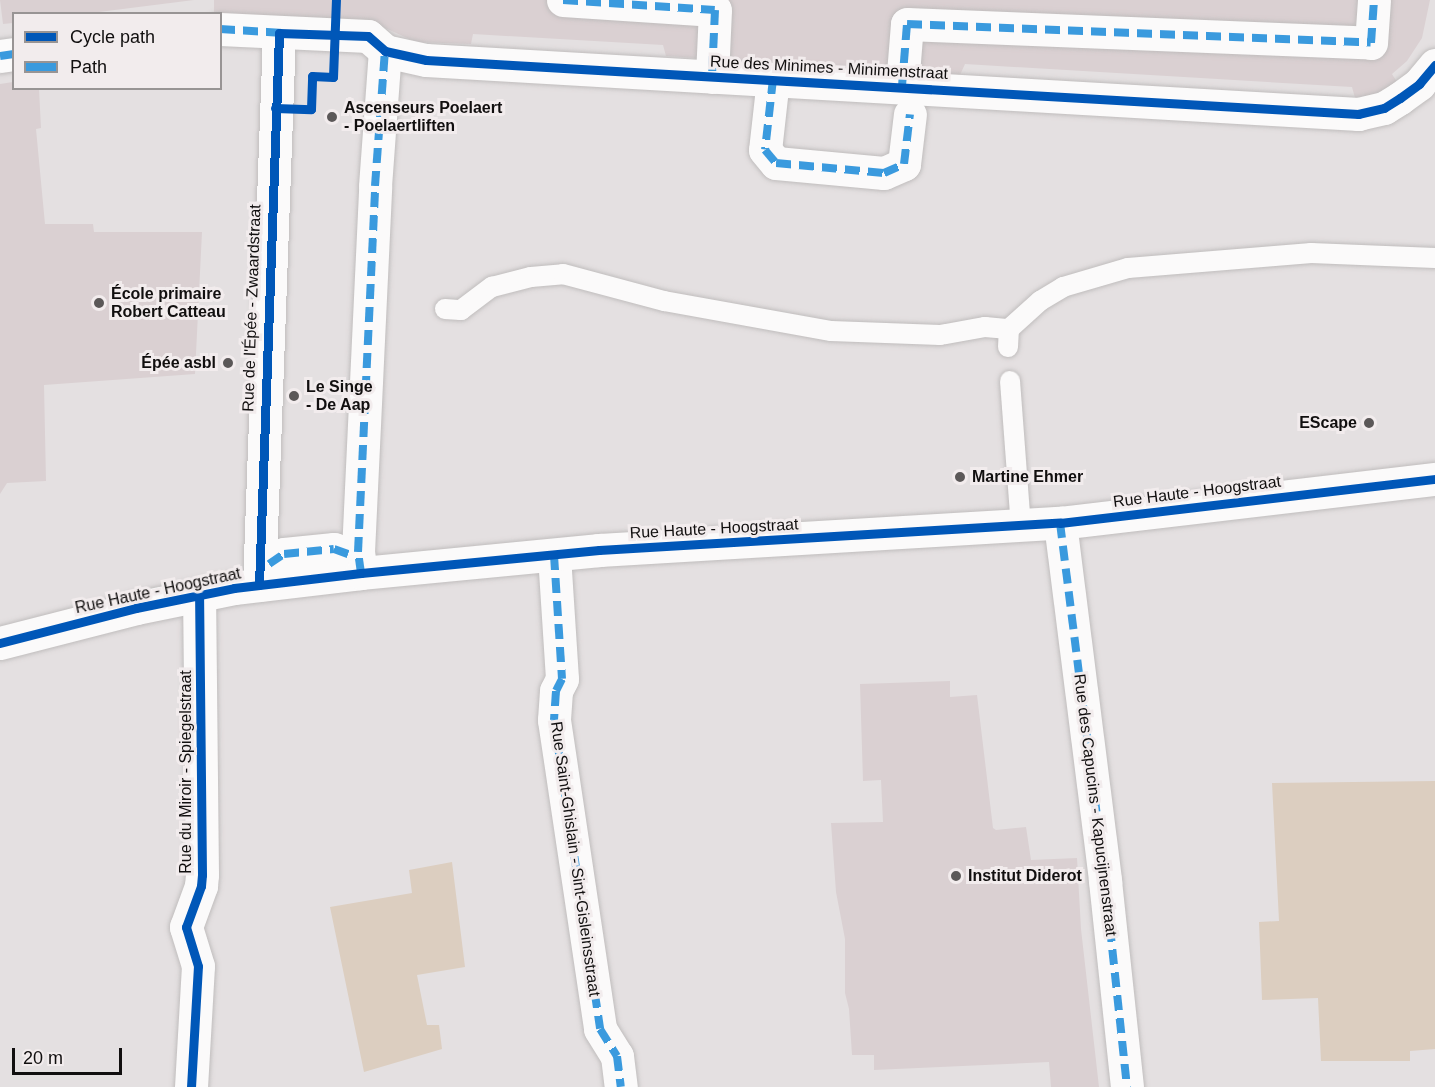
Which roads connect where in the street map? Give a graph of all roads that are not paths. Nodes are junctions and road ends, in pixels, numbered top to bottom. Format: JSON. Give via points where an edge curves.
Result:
{"nodes":[{"id":1,"x":563,"y":0,"type":"edge"},
{"id":2,"x":1374,"y":0,"type":"edge"},
{"id":3,"x":222,"y":29,"type":"edge"},
{"id":4,"x":279,"y":33,"type":"junction"},
{"id":5,"x":385,"y":51,"type":"junction"},
{"id":6,"x":1435,"y":64,"type":"edge"},
{"id":7,"x":712,"y":77,"type":"junction"},
{"id":8,"x":773,"y":79,"type":"junction"},
{"id":9,"x":906,"y":100,"type":"junction"},
{"id":10,"x":1435,"y":258,"type":"edge"},
{"id":11,"x":445,"y":309,"type":"dead end"},
{"id":12,"x":1010,"y":381,"type":"dead end"},
{"id":13,"x":1435,"y":479,"type":"edge"},
{"id":14,"x":1060,"y":523,"type":"junction"},
{"id":15,"x":1021,"y":526,"type":"junction"},
{"id":16,"x":554,"y":555,"type":"junction"},
{"id":17,"x":355,"y":563,"type":"junction"},
{"id":18,"x":264,"y":574,"type":"junction"},
{"id":19,"x":199,"y":596,"type":"junction"},
{"id":20,"x":0,"y":644,"type":"edge"},
{"id":21,"x":191,"y":1087,"type":"edge"},
{"id":22,"x":621,"y":1087,"type":"edge"},
{"id":23,"x":1127,"y":1087,"type":"edge"}],
"edges":[{"from":1,"to":7,"type":"street","via":[[715,10]]},
{"from":2,"to":9,"type":"street","via":[[1371,43],[906,24]]},
{"from":3,"to":4,"type":"street","name":"Rue des Minimes - Minimenstraat"},
{"from":4,"to":5,"type":"street","name":"Rue des Minimes - Minimenstraat","via":[[368,36]]},
{"from":4,"to":18,"type":"street","name":"Rue de l'Épée - Zwaardstraat"},
{"from":5,"to":7,"type":"street","name":"Rue des Minimes - Minimenstraat","via":[[426,60]]},
{"from":5,"to":17,"type":"street"},
{"from":6,"to":9,"type":"street","name":"Rue des Minimes - Minimenstraat","via":[[1419,84],[1384,108],[1358,114]]},
{"from":7,"to":8,"type":"street","name":"Rue des Minimes - Minimenstraat"},
{"from":8,"to":9,"type":"street","name":"Rue des Minimes - Minimenstraat"},
{"from":8,"to":9,"type":"street","via":[[765,150],[776,163],[884,173],[904,164]]},
{"from":10,"to":11,"type":"lane","via":[[1311,253],[1128,268],[1063,287],[1040,301],[1009,338],[985,327],[940,335],[831,331],[664,301],[563,274],[492,287],[461,310]]},
{"from":12,"to":15,"type":"lane"},
{"from":13,"to":14,"type":"street","name":"Rue Haute - Hoogstraat"},
{"from":14,"to":15,"type":"street","name":"Rue Haute - Hoogstraat"},
{"from":14,"to":23,"type":"street","name":"Rue des Capucins - Kapucijnenstraat","via":[[1106,881]]},
{"from":15,"to":16,"type":"street","name":"Rue Haute - Hoogstraat"},
{"from":16,"to":17,"type":"street","name":"Rue Haute - Hoogstraat"},
{"from":16,"to":22,"type":"street","name":"Rue Saint-Ghislain - Sint-Gisleinsstraat","via":[[562,679],[556,691],[554,720],[600,1029],[617,1056]]},
{"from":17,"to":18,"type":"street","name":"Rue Haute - Hoogstraat"},
{"from":18,"to":19,"type":"street","name":"Rue Haute - Hoogstraat"},
{"from":19,"to":20,"type":"street","name":"Rue Haute - Hoogstraat","via":[[136,608]]},
{"from":19,"to":21,"type":"street","name":"Rue du Miroir - Spiegelstraat","via":[[202,875],[186,927],[198,966]]}]}
